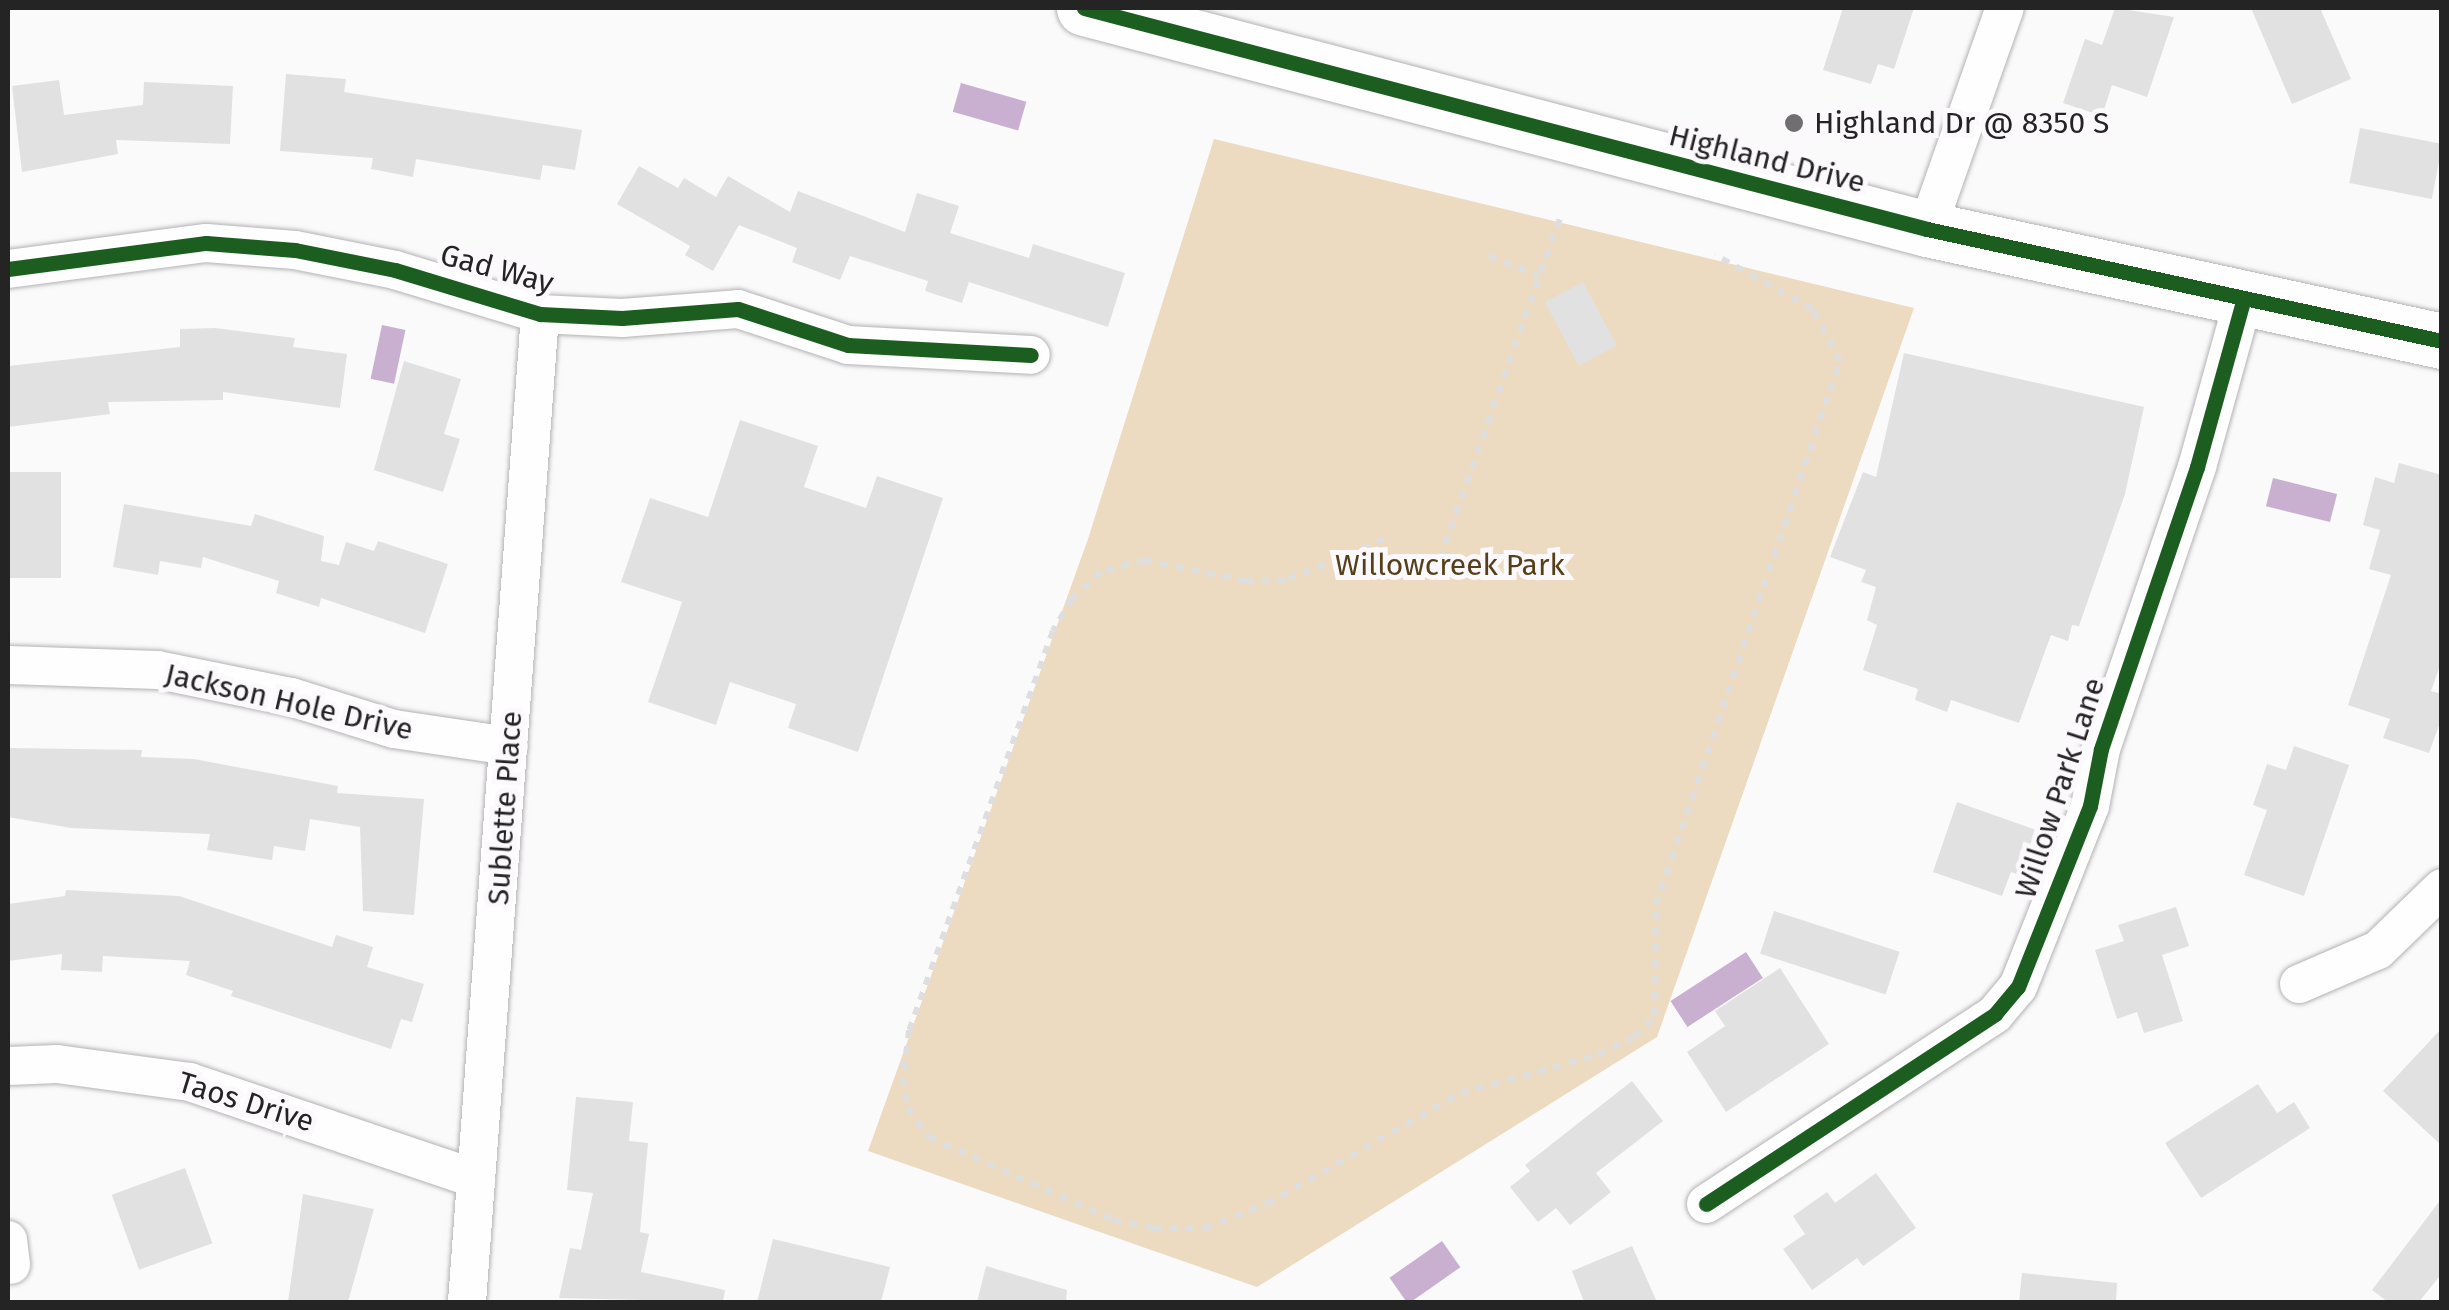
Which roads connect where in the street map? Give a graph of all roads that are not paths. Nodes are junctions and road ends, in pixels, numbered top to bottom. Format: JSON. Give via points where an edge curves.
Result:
{"nodes":[{"id":1,"x":1084,"y":8,"type":"edge"},
{"id":2,"x":2005,"y":8,"type":"edge"},
{"id":3,"x":1927,"y":229,"type":"junction"},
{"id":4,"x":8,"y":269,"type":"edge"},
{"id":5,"x":2244,"y":298,"type":"junction"},
{"id":6,"x":540,"y":314,"type":"junction"},
{"id":7,"x":2442,"y":340,"type":"edge"},
{"id":8,"x":1031,"y":355,"type":"dead end"},
{"id":9,"x":8,"y":664,"type":"edge"},
{"id":10,"x":509,"y":746,"type":"junction"},
{"id":11,"x":2442,"y":888,"type":"edge"},
{"id":12,"x":2299,"y":984,"type":"dead end"},
{"id":13,"x":8,"y":1066,"type":"edge"},
{"id":14,"x":476,"y":1180,"type":"junction"},
{"id":15,"x":1706,"y":1204,"type":"dead end"},
{"id":16,"x":467,"y":1302,"type":"edge"}],
"edges":[{"from":1,"to":3,"type":"main road","name":"Highland Drive"},
{"from":2,"to":3,"type":"street"},
{"from":3,"to":5,"type":"main road","name":"Highland Drive"},
{"from":4,"to":6,"type":"street","name":"Gad Way","via":[[206,243],[395,270]]},
{"from":5,"to":7,"type":"main road","name":"Highland Drive"},
{"from":5,"to":15,"type":"street","name":"Willow Park Lane","via":[[2197,467],[2101,749],[2090,806],[2018,987],[1995,1014]]},
{"from":6,"to":8,"type":"street","name":"Gad Way","via":[[622,318],[738,309],[848,344]]},
{"from":6,"to":10,"type":"street","name":"Sublette Place"},
{"from":9,"to":10,"type":"street","name":"Jackson Hole Drive","via":[[158,670],[291,697],[394,729]]},
{"from":10,"to":14,"type":"street","name":"Sublette Place"},
{"from":11,"to":12,"type":"street","via":[[2378,950]]},
{"from":13,"to":14,"type":"street","name":"Taos Drive","via":[[92,1067],[190,1082]]},
{"from":14,"to":16,"type":"street","name":"Sublette Place"}]}
